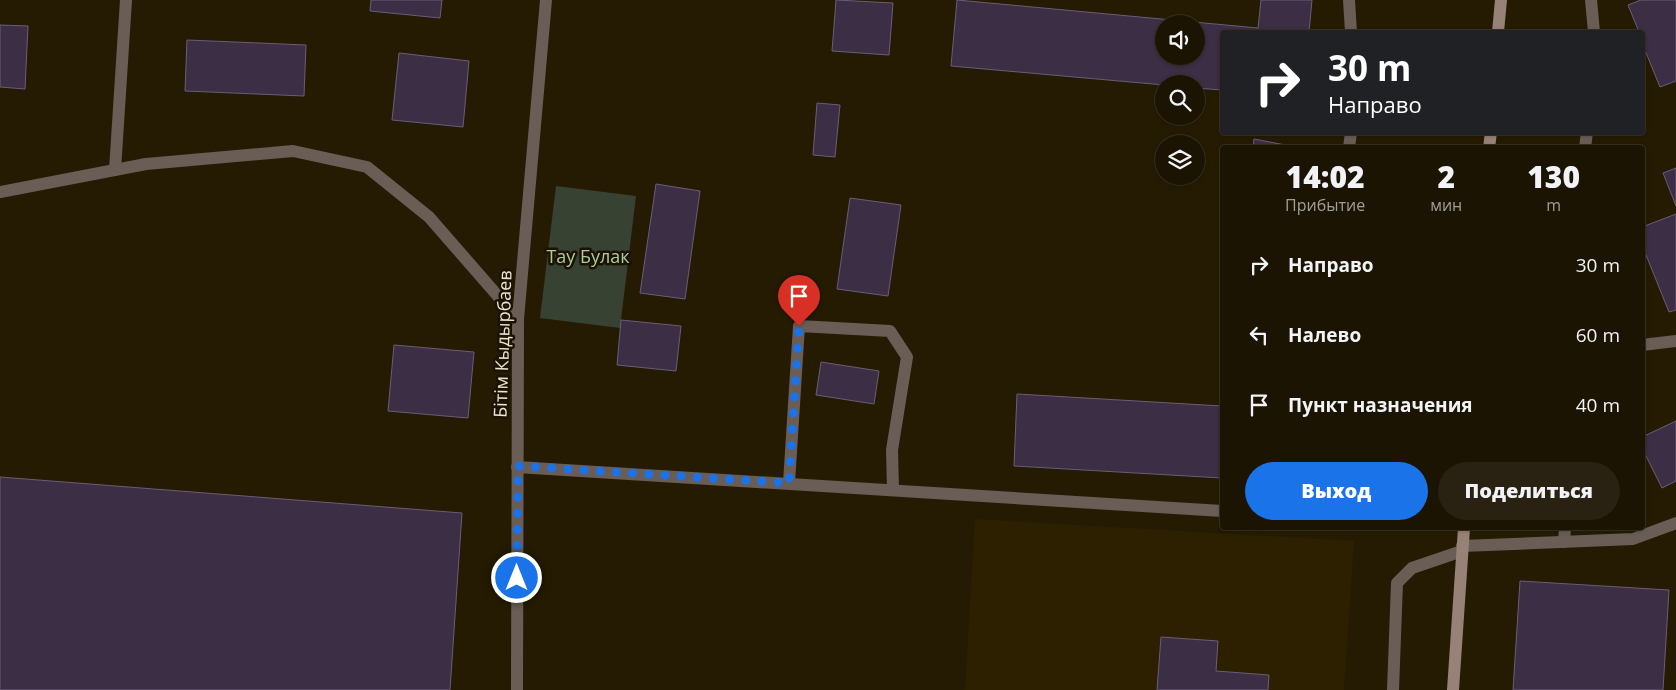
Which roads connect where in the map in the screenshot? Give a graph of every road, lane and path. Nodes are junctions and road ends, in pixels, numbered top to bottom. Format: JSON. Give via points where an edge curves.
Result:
{"nodes":[{"id":1,"x":126,"y":0,"type":"edge"},
{"id":2,"x":546,"y":0,"type":"edge"},
{"id":3,"x":1349,"y":0,"type":"edge"},
{"id":4,"x":1501,"y":0,"type":"edge"},
{"id":5,"x":1591,"y":0,"type":"edge"},
{"id":6,"x":1351,"y":30,"type":"edge"},
{"id":7,"x":1498,"y":30,"type":"edge"},
{"id":8,"x":1594,"y":30,"type":"edge"},
{"id":9,"x":115,"y":170,"type":"junction"},
{"id":10,"x":0,"y":192,"type":"edge"},
{"id":11,"x":518,"y":319,"type":"junction"},
{"id":12,"x":1676,"y":341,"type":"edge"},
{"id":13,"x":1645,"y":345,"type":"edge"},
{"id":14,"x":518,"y":466,"type":"junction"},
{"id":15,"x":789,"y":483,"type":"junction"},
{"id":16,"x":894,"y":490,"type":"junction"},
{"id":17,"x":1220,"y":512,"type":"edge"},
{"id":18,"x":1676,"y":523,"type":"edge"},
{"id":19,"x":1464,"y":530,"type":"edge"},
{"id":20,"x":1564,"y":530,"type":"edge"},
{"id":21,"x":1564,"y":542,"type":"junction"},
{"id":22,"x":1462,"y":548,"type":"junction"},
{"id":23,"x":517,"y":690,"type":"edge"},
{"id":24,"x":1393,"y":690,"type":"edge"},
{"id":25,"x":1453,"y":690,"type":"edge"}],
"edges":[{"from":1,"to":9,"type":"street"},
{"from":2,"to":11,"type":"street","name":"Бiтiм Кыдырбаев"},
{"from":3,"to":6,"type":"street"},
{"from":4,"to":7,"type":"street"},
{"from":5,"to":8,"type":"street"},
{"from":9,"to":10,"type":"street"},
{"from":9,"to":11,"type":"street","via":[[146,164],[293,151],[367,167],[429,217]]},
{"from":11,"to":14,"type":"street","name":"Бiтiм Кыдырбаев"},
{"from":12,"to":13,"type":"street"},
{"from":14,"to":15,"type":"street"},
{"from":14,"to":23,"type":"street","name":"Бiтiм Кыдырбаев"},
{"from":15,"to":16,"type":"street"},
{"from":15,"to":16,"type":"street","via":[[799,326],[890,331],[907,357],[892,450]]},
{"from":16,"to":17,"type":"street"},
{"from":18,"to":21,"type":"street","via":[[1634,539]]},
{"from":19,"to":22,"type":"street"},
{"from":20,"to":21,"type":"street"},
{"from":21,"to":22,"type":"street"},
{"from":22,"to":24,"type":"street","via":[[1412,568],[1397,583]]},
{"from":22,"to":25,"type":"street"}]}
